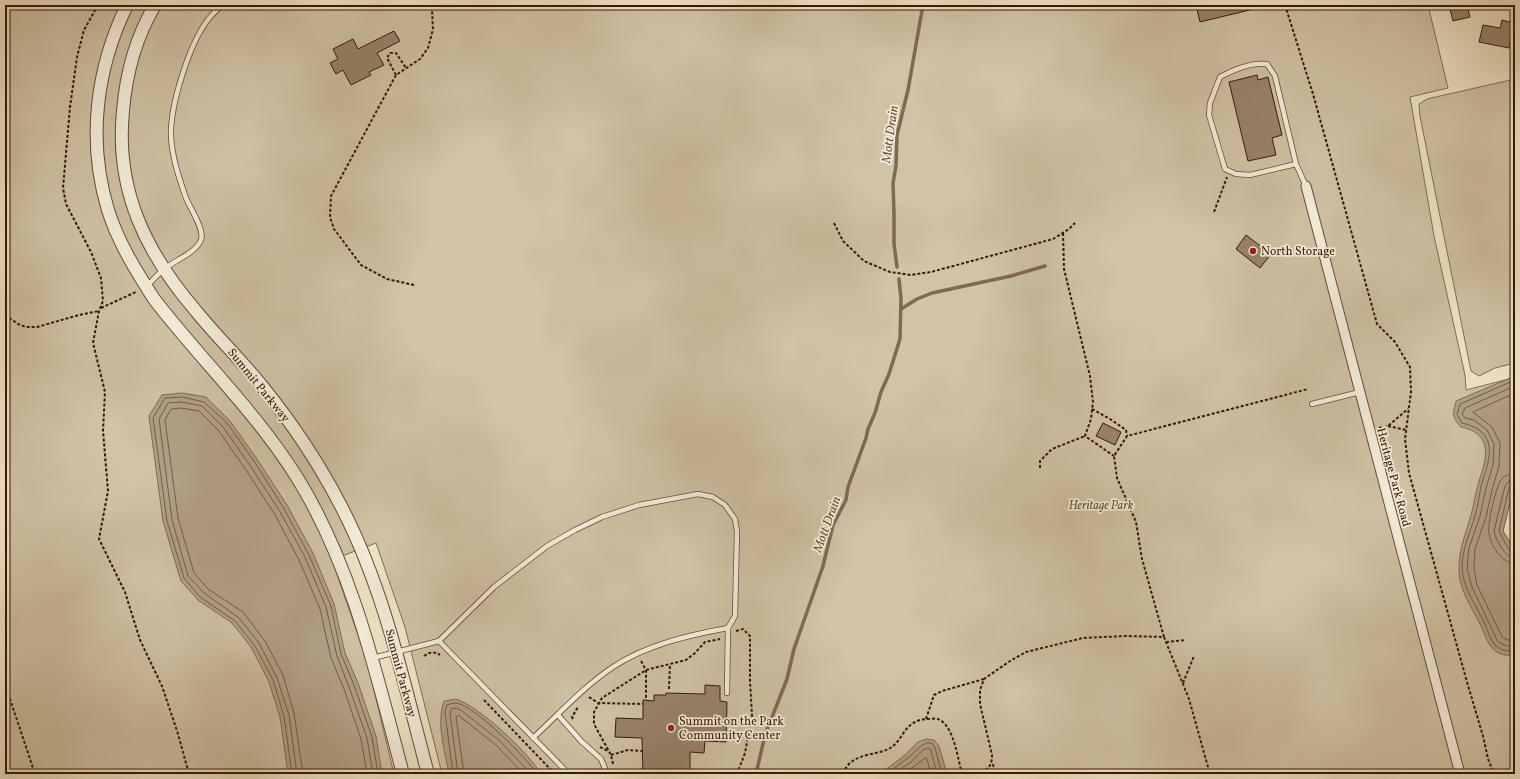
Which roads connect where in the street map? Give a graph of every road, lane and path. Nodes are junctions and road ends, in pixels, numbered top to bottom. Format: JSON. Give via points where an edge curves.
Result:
{"nodes":[{"id":1,"x":98,"y":5,"type":"edge"},
{"id":2,"x":127,"y":5,"type":"edge"},
{"id":3,"x":156,"y":5,"type":"edge"},
{"id":4,"x":222,"y":5,"type":"edge"},
{"id":5,"x":422,"y":5,"type":"edge"},
{"id":6,"x":436,"y":5,"type":"edge"},
{"id":7,"x":1285,"y":5,"type":"edge"},
{"id":8,"x":432,"y":9,"type":"junction"},
{"id":9,"x":406,"y":68,"type":"junction"},
{"id":10,"x":396,"y":75,"type":"junction"},
{"id":11,"x":1296,"y":164,"type":"junction"},
{"id":12,"x":1230,"y":171,"type":"junction"},
{"id":13,"x":1306,"y":186,"type":"joint"},
{"id":14,"x":1214,"y":212,"type":"dead end"},
{"id":15,"x":834,"y":223,"type":"dead end"},
{"id":16,"x":1075,"y":223,"type":"dead end"},
{"id":17,"x":1063,"y":233,"type":"junction"},
{"id":18,"x":164,"y":269,"type":"junction"},
{"id":19,"x":414,"y":285,"type":"dead end"},
{"id":20,"x":146,"y":287,"type":"junction"},
{"id":21,"x":101,"y":308,"type":"junction"},
{"id":22,"x":99,"y":311,"type":"junction"},
{"id":23,"x":5,"y":316,"type":"edge"},
{"id":24,"x":1308,"y":389,"type":"dead end"},
{"id":25,"x":1360,"y":392,"type":"junction"},
{"id":26,"x":1312,"y":404,"type":"dead end"},
{"id":27,"x":1092,"y":409,"type":"junction"},
{"id":28,"x":1408,"y":409,"type":"junction"},
{"id":29,"x":1388,"y":426,"type":"junction"},
{"id":30,"x":1370,"y":430,"type":"junction"},
{"id":31,"x":1406,"y":430,"type":"junction"},
{"id":32,"x":1085,"y":436,"type":"junction"},
{"id":33,"x":1127,"y":436,"type":"junction"},
{"id":34,"x":1114,"y":456,"type":"junction"},
{"id":35,"x":1040,"y":468,"type":"dead end"},
{"id":36,"x":728,"y":628,"type":"junction"},
{"id":37,"x":728,"y":634,"type":"junction"},
{"id":38,"x":1164,"y":637,"type":"junction"},
{"id":39,"x":1186,"y":640,"type":"dead end"},
{"id":40,"x":439,"y":641,"type":"junction"},
{"id":41,"x":1166,"y":642,"type":"junction"},
{"id":42,"x":396,"y":652,"type":"junction"},
{"id":43,"x":638,"y":654,"type":"junction"},
{"id":44,"x":424,"y":656,"type":"dead end"},
{"id":45,"x":1194,"y":656,"type":"dead end"},
{"id":46,"x":372,"y":658,"type":"junction"},
{"id":47,"x":445,"y":660,"type":"dead end"},
{"id":48,"x":670,"y":664,"type":"junction"},
{"id":49,"x":646,"y":670,"type":"junction"},
{"id":50,"x":984,"y":679,"type":"junction"},
{"id":51,"x":1183,"y":683,"type":"junction"},
{"id":52,"x":5,"y":684,"type":"edge"},
{"id":53,"x":669,"y":689,"type":"dead end"},
{"id":54,"x":727,"y":693,"type":"dead end"},
{"id":55,"x":484,"y":700,"type":"dead end"},
{"id":56,"x":646,"y":700,"type":"dead end"},
{"id":57,"x":585,"y":701,"type":"dead end"},
{"id":58,"x":598,"y":703,"type":"junction"},
{"id":59,"x":643,"y":704,"type":"dead end"},
{"id":60,"x":581,"y":705,"type":"dead end"},
{"id":61,"x":558,"y":715,"type":"junction"},
{"id":62,"x":926,"y":719,"type":"junction"},
{"id":63,"x":574,"y":722,"type":"dead end"},
{"id":64,"x":533,"y":738,"type":"junction"},
{"id":65,"x":598,"y":745,"type":"dead end"},
{"id":66,"x":609,"y":751,"type":"junction"},
{"id":67,"x":642,"y":751,"type":"dead end"},
{"id":68,"x":611,"y":756,"type":"junction"},
{"id":69,"x":992,"y":763,"type":"junction"},
{"id":70,"x":613,"y":769,"type":"dead end"},
{"id":71,"x":35,"y":774,"type":"edge"},
{"id":72,"x":189,"y":774,"type":"edge"},
{"id":73,"x":403,"y":774,"type":"edge"},
{"id":74,"x":428,"y":774,"type":"edge"},
{"id":75,"x":555,"y":774,"type":"edge"},
{"id":76,"x":567,"y":774,"type":"edge"},
{"id":77,"x":605,"y":774,"type":"edge"},
{"id":78,"x":738,"y":774,"type":"edge"},
{"id":79,"x":843,"y":774,"type":"edge"},
{"id":80,"x":962,"y":774,"type":"edge"},
{"id":81,"x":976,"y":774,"type":"edge"},
{"id":82,"x":996,"y":774,"type":"edge"},
{"id":83,"x":1210,"y":774,"type":"edge"},
{"id":84,"x":1460,"y":774,"type":"edge"},
{"id":85,"x":1496,"y":774,"type":"edge"}],
"edges":[{"from":1,"to":21,"type":"path","via":[[84,30],[77,56],[63,188],[66,204],[91,252],[101,278]]},
{"from":2,"to":20,"type":"street","name":"Summit Parkway","via":[[108,52],[100,83],[97,149],[108,210],[123,247]]},
{"from":3,"to":18,"type":"street","name":"Summit Parkway","via":[[142,31],[130,65],[124,94],[122,124],[127,185],[135,214],[149,245]]},
{"from":4,"to":18,"type":"lane","via":[[207,21],[180,78],[172,120],[171,135],[176,169],[202,231],[202,239],[186,255]]},
{"from":5,"to":8,"type":"path"},
{"from":6,"to":8,"type":"path"},
{"from":7,"to":28,"type":"path","via":[[1313,94],[1377,324],[1396,342],[1410,367],[1411,392]]},
{"from":8,"to":9,"type":"path","via":[[433,29],[428,48],[420,59]]},
{"from":9,"to":10,"type":"path"},
{"from":9,"to":10,"type":"path","via":[[396,53],[390,53],[387,58]]},
{"from":10,"to":19,"type":"path","via":[[331,196],[330,216],[334,229],[362,266],[387,278]]},
{"from":11,"to":12,"type":"lane","via":[[1250,175]]},
{"from":11,"to":12,"type":"lane","via":[[1275,76],[1267,64],[1260,63],[1220,77],[1210,103],[1211,123],[1225,168]]},
{"from":11,"to":13,"type":"lane"},
{"from":12,"to":14,"type":"path"},
{"from":13,"to":25,"type":"street","name":"Heritage Park Road"},
{"from":15,"to":17,"type":"path","via":[[843,241],[864,261],[890,272],[911,275],[931,272],[1053,239]]},
{"from":16,"to":17,"type":"path"},
{"from":17,"to":27,"type":"path","via":[[1064,269],[1090,376]]},
{"from":18,"to":20,"type":"lane"},
{"from":18,"to":42,"type":"street","name":"Summit Parkway","via":[[195,310],[273,400],[318,465],[362,550]]},
{"from":20,"to":21,"type":"path"},
{"from":20,"to":46,"type":"street","name":"Summit Parkway","via":[[260,425],[298,479],[322,521],[340,562]]},
{"from":21,"to":22,"type":"path"},
{"from":22,"to":23,"type":"path","via":[[37,327],[22,325]]},
{"from":22,"to":72,"type":"path","via":[[93,343],[105,392],[103,431],[108,490],[99,539],[125,592],[140,640],[162,686]]},
{"from":24,"to":33,"type":"path"},
{"from":25,"to":26,"type":"lane"},
{"from":25,"to":30,"type":"street","name":"Heritage Park Road"},
{"from":27,"to":32,"type":"path"},
{"from":27,"to":33,"type":"path","via":[[1126,430]]},
{"from":28,"to":29,"type":"path"},
{"from":28,"to":31,"type":"path"},
{"from":29,"to":30,"type":"path"},
{"from":29,"to":31,"type":"path"},
{"from":30,"to":84,"type":"street","name":"Heritage Park Road"},
{"from":31,"to":85,"type":"path","via":[[1409,473],[1488,759]]},
{"from":32,"to":34,"type":"path"},
{"from":32,"to":35,"type":"path","via":[[1052,449],[1040,460]]},
{"from":33,"to":34,"type":"path"},
{"from":34,"to":38,"type":"path","via":[[1117,478],[1136,522],[1142,558]]},
{"from":36,"to":37,"type":"lane"},
{"from":36,"to":40,"type":"lane","via":[[735,616],[735,520],[725,505],[713,497],[698,494],[639,505],[602,517],[575,530],[547,546],[494,587]]},
{"from":36,"to":43,"type":"lane","via":[[673,641]]},
{"from":37,"to":48,"type":"path","via":[[705,642],[686,660]]},
{"from":37,"to":54,"type":"lane"},
{"from":37,"to":78,"type":"path","via":[[743,629],[750,636],[752,715]]},
{"from":38,"to":41,"type":"path"},
{"from":38,"to":50,"type":"path","via":[[1083,638],[1061,643],[1026,652]]},
{"from":39,"to":41,"type":"path"},
{"from":40,"to":42,"type":"lane"},
{"from":40,"to":64,"type":"lane"},
{"from":41,"to":51,"type":"path"},
{"from":42,"to":46,"type":"lane"},
{"from":42,"to":74,"type":"street","name":"Summit Parkway"},
{"from":43,"to":49,"type":"path"},
{"from":43,"to":61,"type":"lane","via":[[588,686]]},
{"from":44,"to":47,"type":"path","via":[[435,652]]},
{"from":45,"to":51,"type":"path"},
{"from":46,"to":73,"type":"street","name":"Summit Parkway"},
{"from":48,"to":49,"type":"path"},
{"from":48,"to":53,"type":"path"},
{"from":49,"to":56,"type":"path"},
{"from":49,"to":58,"type":"path"},
{"from":50,"to":62,"type":"path","via":[[934,695]]},
{"from":50,"to":69,"type":"path","via":[[980,690],[980,704]]},
{"from":51,"to":83,"type":"path"},
{"from":52,"to":71,"type":"path"},
{"from":55,"to":75,"type":"path"},
{"from":57,"to":58,"type":"path","via":[[590,697]]},
{"from":58,"to":59,"type":"path"},
{"from":58,"to":66,"type":"path","via":[[594,712],[594,724]]},
{"from":60,"to":63,"type":"path","via":[[572,717]]},
{"from":61,"to":64,"type":"lane"},
{"from":61,"to":77,"type":"lane","via":[[601,759]]},
{"from":62,"to":79,"type":"path","via":[[911,724],[892,746],[856,760],[846,767]]},
{"from":62,"to":80,"type":"path","via":[[938,719],[946,725],[952,735]]},
{"from":64,"to":76,"type":"lane"},
{"from":65,"to":66,"type":"path"},
{"from":66,"to":68,"type":"path"},
{"from":67,"to":68,"type":"path","via":[[628,750]]},
{"from":68,"to":70,"type":"path"},
{"from":69,"to":81,"type":"path","via":[[987,770]]},
{"from":69,"to":82,"type":"path"}]}
